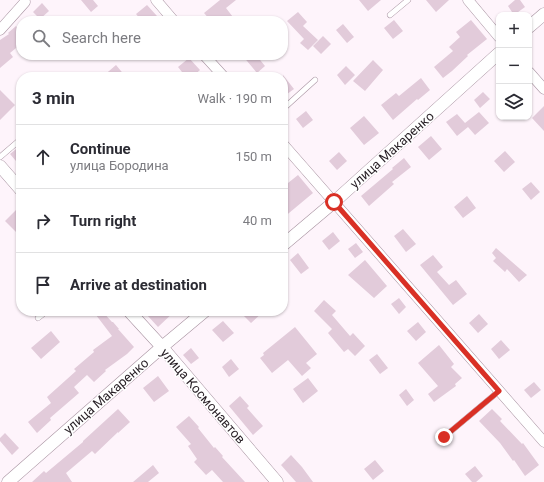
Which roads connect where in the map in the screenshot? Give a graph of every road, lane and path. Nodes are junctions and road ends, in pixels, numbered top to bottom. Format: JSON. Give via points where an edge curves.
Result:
{"nodes":[{"id":1,"x":156,"y":0,"type":"edge"},
{"id":2,"x":408,"y":0,"type":"edge"},
{"id":3,"x":468,"y":0,"type":"edge"},
{"id":4,"x":25,"y":2,"type":"dead end"},
{"id":5,"x":544,"y":14,"type":"edge"},
{"id":6,"x":390,"y":15,"type":"dead end"},
{"id":7,"x":170,"y":16,"type":"edge"},
{"id":8,"x":532,"y":24,"type":"edge"},
{"id":9,"x":0,"y":30,"type":"edge"},
{"id":10,"x":496,"y":33,"type":"edge"},
{"id":11,"x":496,"y":56,"type":"edge"},
{"id":12,"x":209,"y":60,"type":"edge"},
{"id":13,"x":219,"y":72,"type":"edge"},
{"id":14,"x":532,"y":75,"type":"edge"},
{"id":15,"x":315,"y":80,"type":"dead end"},
{"id":16,"x":544,"y":89,"type":"edge"},
{"id":17,"x":288,"y":104,"type":"edge"},
{"id":18,"x":16,"y":143,"type":"edge"},
{"id":19,"x":288,"y":150,"type":"edge"},
{"id":20,"x":0,"y":157,"type":"edge"},
{"id":21,"x":0,"y":166,"type":"edge"},
{"id":22,"x":16,"y":184,"type":"edge"},
{"id":23,"x":334,"y":202,"type":"junction"},
{"id":24,"x":288,"y":241,"type":"edge"},
{"id":25,"x":41,"y":316,"type":"edge"},
{"id":26,"x":134,"y":316,"type":"edge"},
{"id":27,"x":199,"y":316,"type":"edge"},
{"id":28,"x":38,"y":318,"type":"dead end"},
{"id":29,"x":162,"y":347,"type":"junction"},
{"id":30,"x":499,"y":391,"type":"junction"},
{"id":31,"x":444,"y":437,"type":"dead end"},
{"id":32,"x":544,"y":442,"type":"edge"},
{"id":33,"x":8,"y":482,"type":"edge"},
{"id":34,"x":277,"y":482,"type":"edge"}],
"edges":[{"from":1,"to":7,"type":"street"},
{"from":2,"to":6,"type":"lane"},
{"from":3,"to":10,"type":"street"},
{"from":4,"to":9,"type":"street"},
{"from":5,"to":8,"type":"street"},
{"from":11,"to":23,"type":"street","name":"улица Макаренко"},
{"from":12,"to":13,"type":"street"},
{"from":14,"to":16,"type":"street"},
{"from":15,"to":17,"type":"lane"},
{"from":18,"to":20,"type":"lane"},
{"from":19,"to":23,"type":"street"},
{"from":21,"to":22,"type":"street"},
{"from":23,"to":24,"type":"street","name":"улица Макаренко"},
{"from":23,"to":30,"type":"street"},
{"from":25,"to":28,"type":"lane"},
{"from":26,"to":29,"type":"street","name":"улица Космонавтов"},
{"from":27,"to":29,"type":"street","name":"улица Макаренко"},
{"from":29,"to":33,"type":"street","name":"улица Макаренко"},
{"from":29,"to":34,"type":"street","name":"улица Космонавтов"},
{"from":30,"to":31,"type":"lane"},
{"from":30,"to":32,"type":"street"}]}
